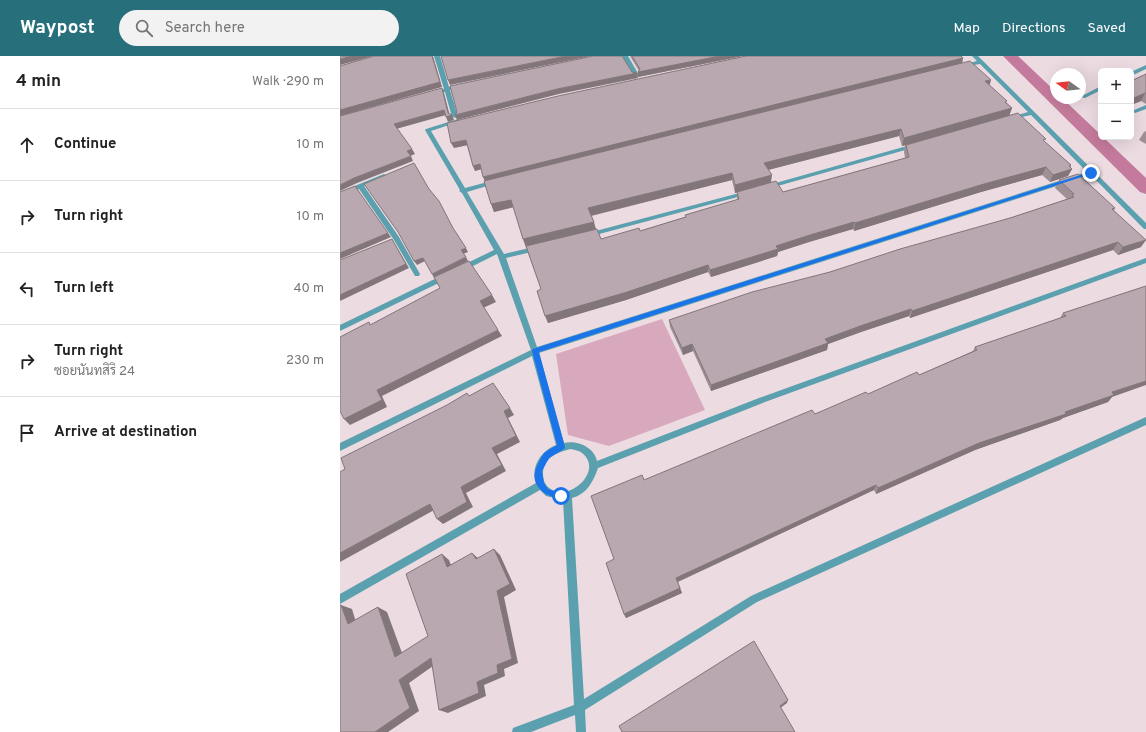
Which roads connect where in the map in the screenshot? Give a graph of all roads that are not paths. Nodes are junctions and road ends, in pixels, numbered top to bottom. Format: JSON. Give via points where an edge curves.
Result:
{"nodes":[{"id":1,"x":437,"y":56,"type":"edge"},
{"id":2,"x":625,"y":56,"type":"edge"},
{"id":3,"x":975,"y":56,"type":"edge"},
{"id":4,"x":980,"y":62,"type":"junction"},
{"id":5,"x":958,"y":68,"type":"edge"},
{"id":6,"x":1146,"y":68,"type":"edge"},
{"id":7,"x":1134,"y":73,"type":"edge"},
{"id":8,"x":636,"y":75,"type":"edge"},
{"id":9,"x":469,"y":84,"type":"edge"},
{"id":10,"x":446,"y":89,"type":"junction"},
{"id":11,"x":1098,"y":90,"type":"edge"},
{"id":12,"x":427,"y":94,"type":"edge"},
{"id":13,"x":1086,"y":96,"type":"edge"},
{"id":14,"x":1146,"y":106,"type":"edge"},
{"id":15,"x":1135,"y":111,"type":"dead end"},
{"id":16,"x":1032,"y":113,"type":"junction"},
{"id":17,"x":455,"y":117,"type":"edge"},
{"id":18,"x":463,"y":120,"type":"edge"},
{"id":19,"x":1001,"y":122,"type":"edge"},
{"id":20,"x":918,"y":145,"type":"edge"},
{"id":21,"x":1091,"y":173,"type":"junction"},
{"id":22,"x":389,"y":174,"type":"edge"},
{"id":23,"x":501,"y":181,"type":"edge"},
{"id":24,"x":360,"y":185,"type":"junction"},
{"id":25,"x":759,"y":189,"type":"edge"},
{"id":26,"x":462,"y":190,"type":"junction"},
{"id":27,"x":752,"y":191,"type":"edge"},
{"id":28,"x":340,"y":194,"type":"edge"},
{"id":29,"x":1146,"y":227,"type":"edge"},
{"id":30,"x":578,"y":238,"type":"edge"},
{"id":31,"x":397,"y":239,"type":"junction"},
{"id":32,"x":390,"y":242,"type":"edge"},
{"id":33,"x":547,"y":246,"type":"edge"},
{"id":34,"x":500,"y":254,"type":"junction"},
{"id":35,"x":1146,"y":260,"type":"edge"},
{"id":36,"x":417,"y":274,"type":"dead end"},
{"id":37,"x":340,"y":328,"type":"edge"},
{"id":38,"x":535,"y":351,"type":"junction"},
{"id":39,"x":1146,"y":421,"type":"edge"},
{"id":40,"x":340,"y":447,"type":"edge"},
{"id":41,"x":561,"y":447,"type":"junction"},
{"id":42,"x":594,"y":466,"type":"junction"},
{"id":43,"x":541,"y":485,"type":"junction"},
{"id":44,"x":567,"y":495,"type":"junction"},
{"id":45,"x":340,"y":599,"type":"edge"},
{"id":46,"x":579,"y":708,"type":"junction"},
{"id":47,"x":517,"y":732,"type":"edge"},
{"id":48,"x":581,"y":732,"type":"edge"}],
"edges":[{"from":1,"to":10,"type":"street"},
{"from":2,"to":8,"type":"street"},
{"from":3,"to":4,"type":"street"},
{"from":4,"to":5,"type":"street"},
{"from":4,"to":16,"type":"street"},
{"from":6,"to":7,"type":"street"},
{"from":9,"to":10,"type":"street"},
{"from":10,"to":12,"type":"street"},
{"from":10,"to":17,"type":"street"},
{"from":11,"to":13,"type":"street"},
{"from":14,"to":15,"type":"street"},
{"from":16,"to":19,"type":"street"},
{"from":16,"to":21,"type":"street"},
{"from":18,"to":26,"type":"street","via":[[428,130]]},
{"from":20,"to":25,"type":"street"},
{"from":21,"to":29,"type":"street"},
{"from":21,"to":38,"type":"street"},
{"from":22,"to":24,"type":"street"},
{"from":23,"to":26,"type":"street"},
{"from":24,"to":28,"type":"street"},
{"from":24,"to":31,"type":"street"},
{"from":26,"to":34,"type":"street"},
{"from":27,"to":30,"type":"street"},
{"from":31,"to":32,"type":"street"},
{"from":31,"to":36,"type":"street"},
{"from":33,"to":34,"type":"street"},
{"from":34,"to":37,"type":"street"},
{"from":34,"to":38,"type":"street"},
{"from":35,"to":42,"type":"street","via":[[762,400]]},
{"from":38,"to":40,"type":"street"},
{"from":38,"to":41,"type":"street"},
{"from":39,"to":46,"type":"street","via":[[754,599]]},
{"from":41,"to":42,"type":"street","via":[[571,445],[587,451]]},
{"from":41,"to":43,"type":"street","via":[[541,462],[538,478]]},
{"from":42,"to":44,"type":"street","via":[[593,475],[588,483],[580,490]]},
{"from":43,"to":44,"type":"street","via":[[553,495]]},
{"from":43,"to":45,"type":"street"},
{"from":44,"to":46,"type":"street"},
{"from":46,"to":47,"type":"street"},
{"from":46,"to":48,"type":"street"}]}
